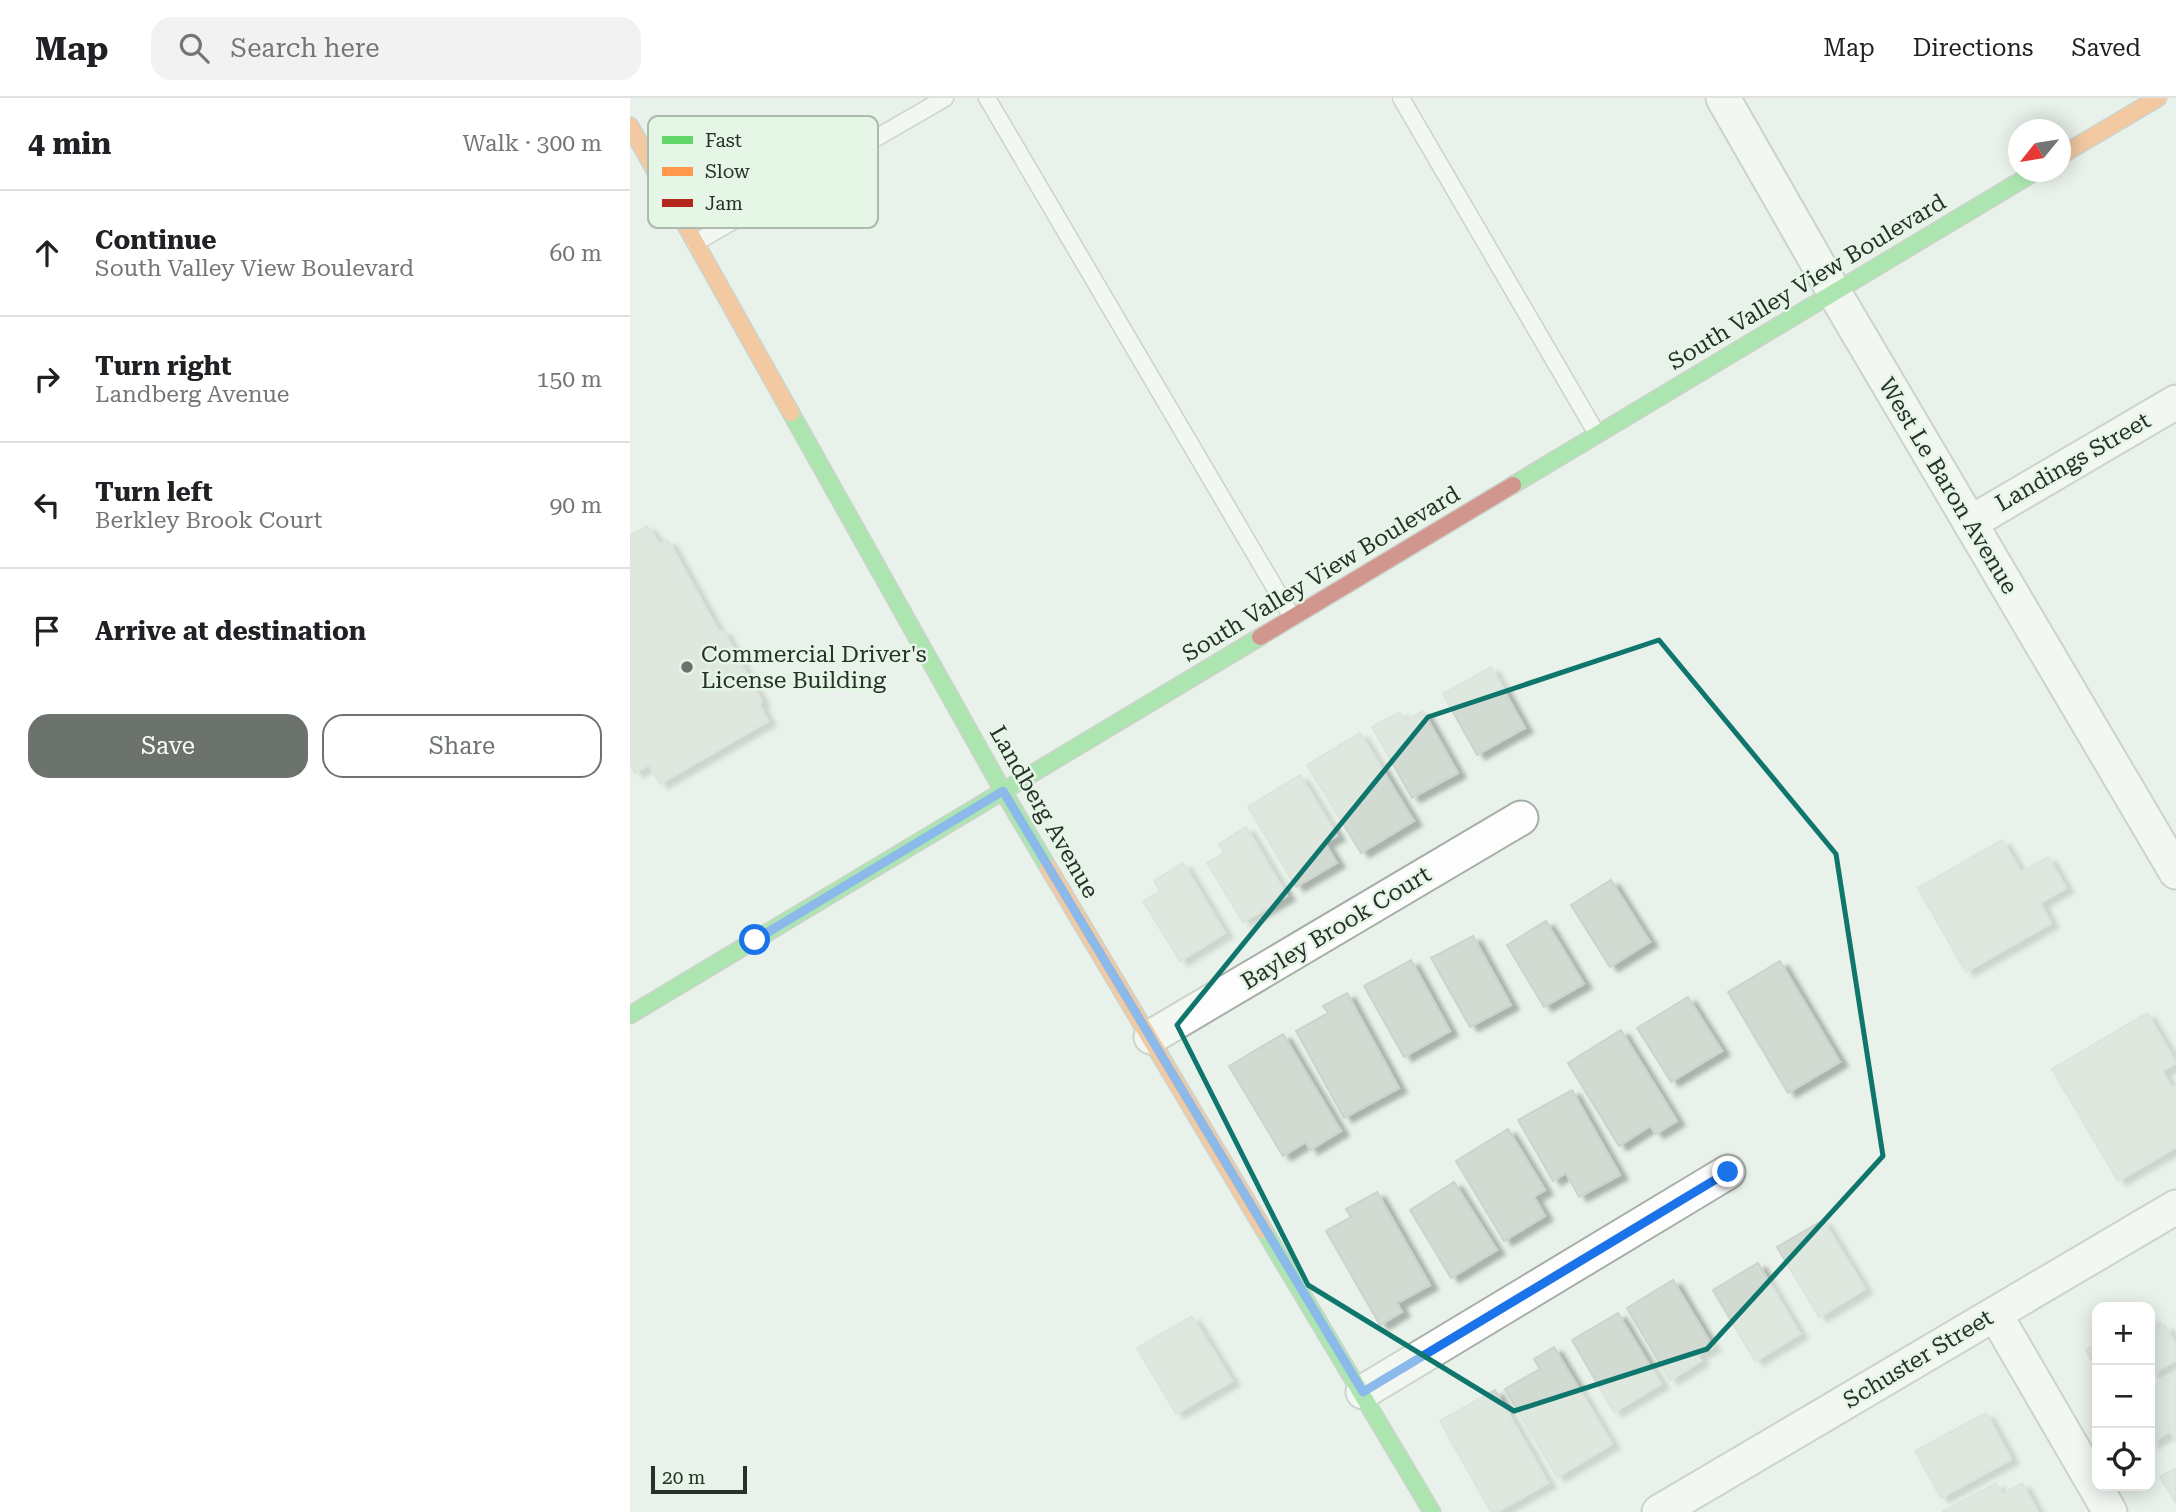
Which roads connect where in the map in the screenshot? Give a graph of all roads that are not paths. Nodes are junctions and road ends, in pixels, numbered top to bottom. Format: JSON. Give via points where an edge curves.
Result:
{"nodes":[{"id":1,"x":945,"y":98,"type":"edge"},
{"id":2,"x":987,"y":98,"type":"edge"},
{"id":3,"x":1401,"y":98,"type":"edge"},
{"id":4,"x":1723,"y":98,"type":"edge"},
{"id":5,"x":2158,"y":98,"type":"edge"},
{"id":6,"x":630,"y":126,"type":"edge"},
{"id":7,"x":878,"y":137,"type":"edge"},
{"id":8,"x":2071,"y":149,"type":"edge"},
{"id":9,"x":648,"y":158,"type":"edge"},
{"id":10,"x":2018,"y":182,"type":"edge"},
{"id":11,"x":687,"y":228,"type":"edge"},
{"id":12,"x":721,"y":228,"type":"edge"},
{"id":13,"x":695,"y":243,"type":"junction"},
{"id":14,"x":1834,"y":292,"type":"junction"},
{"id":15,"x":2176,"y":401,"type":"edge"},
{"id":16,"x":1597,"y":434,"type":"junction"},
{"id":17,"x":1970,"y":523,"type":"junction"},
{"id":18,"x":1292,"y":617,"type":"junction"},
{"id":19,"x":1003,"y":791,"type":"junction"},
{"id":20,"x":1521,"y":818,"type":"dead end"},
{"id":21,"x":2176,"y":872,"type":"edge"},
{"id":22,"x":630,"y":1015,"type":"edge"},
{"id":23,"x":1151,"y":1037,"type":"junction"},
{"id":24,"x":1728,"y":1172,"type":"dead end"},
{"id":25,"x":2176,"y":1207,"type":"edge"},
{"id":26,"x":1995,"y":1314,"type":"junction"},
{"id":27,"x":1363,"y":1392,"type":"junction"},
{"id":28,"x":1432,"y":1512,"type":"edge"},
{"id":29,"x":1660,"y":1512,"type":"edge"},
{"id":30,"x":2110,"y":1512,"type":"edge"}],
"edges":[{"from":1,"to":7,"type":"lane"},
{"from":2,"to":18,"type":"lane"},
{"from":3,"to":16,"type":"lane"},
{"from":4,"to":14,"type":"street","name":"West Le Baron Avenue"},
{"from":5,"to":8,"type":"main road"},
{"from":6,"to":9,"type":"main road","name":"Landberg Avenue"},
{"from":10,"to":14,"type":"main road","name":"South Valley View Boulevard"},
{"from":11,"to":13,"type":"main road","name":"Landberg Avenue"},
{"from":12,"to":13,"type":"lane"},
{"from":13,"to":19,"type":"main road","name":"Landberg Avenue"},
{"from":14,"to":16,"type":"main road","name":"South Valley View Boulevard"},
{"from":14,"to":17,"type":"street","name":"West Le Baron Avenue"},
{"from":15,"to":17,"type":"street","name":"Landings Street"},
{"from":16,"to":18,"type":"main road","name":"South Valley View Boulevard"},
{"from":17,"to":21,"type":"street","name":"West Le Baron Avenue"},
{"from":18,"to":19,"type":"main road","name":"South Valley View Boulevard"},
{"from":19,"to":22,"type":"main road","name":"South Valley View Boulevard"},
{"from":19,"to":23,"type":"main road","name":"Landberg Avenue"},
{"from":20,"to":23,"type":"street","name":"Bayley Brook Court"},
{"from":23,"to":27,"type":"main road","name":"Landberg Avenue"},
{"from":24,"to":27,"type":"street"},
{"from":25,"to":26,"type":"street","name":"Schuster Street"},
{"from":26,"to":29,"type":"street","name":"Schuster Street"},
{"from":26,"to":30,"type":"street"},
{"from":27,"to":28,"type":"main road","name":"Landberg Avenue"}]}
